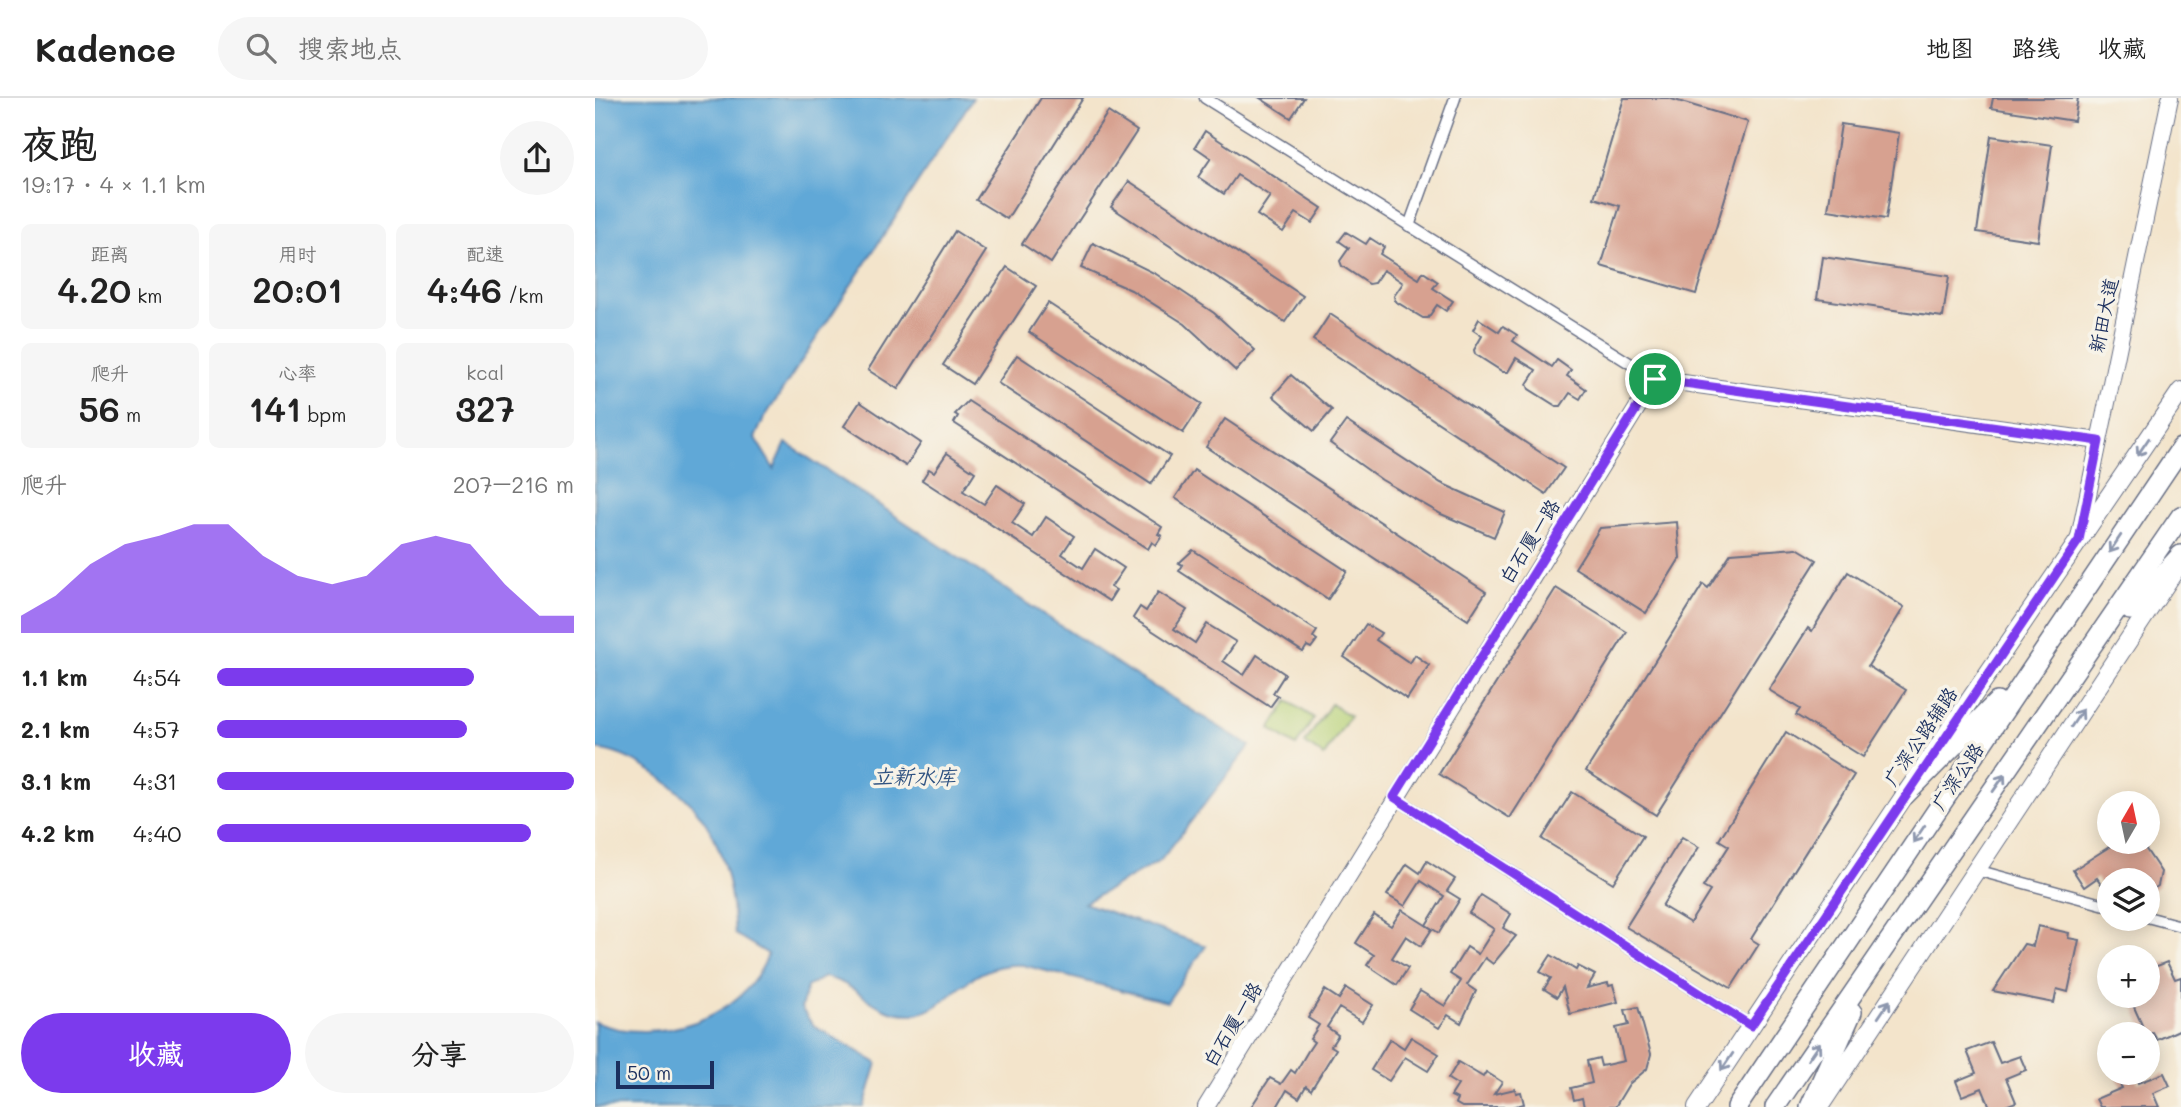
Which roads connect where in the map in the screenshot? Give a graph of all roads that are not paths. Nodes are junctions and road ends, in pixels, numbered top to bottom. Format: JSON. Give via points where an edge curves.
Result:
{"nodes":[{"id":1,"x":1205,"y":98,"type":"edge"},
{"id":2,"x":1455,"y":98,"type":"edge"},
{"id":3,"x":2170,"y":98,"type":"edge"},
{"id":4,"x":1409,"y":226,"type":"junction"},
{"id":5,"x":1655,"y":379,"type":"junction"},
{"id":6,"x":2181,"y":391,"type":"edge"},
{"id":7,"x":2099,"y":441,"type":"junction"},
{"id":8,"x":2181,"y":448,"type":"edge"},
{"id":9,"x":2181,"y":516,"type":"edge"},
{"id":10,"x":2079,"y":540,"type":"junction"},
{"id":11,"x":2181,"y":555,"type":"edge"},
{"id":12,"x":2181,"y":562,"type":"edge"},
{"id":13,"x":2089,"y":654,"type":"junction"},
{"id":14,"x":2029,"y":669,"type":"junction"},
{"id":15,"x":1905,"y":796,"type":"junction"},
{"id":16,"x":1394,"y":797,"type":"junction"},
{"id":17,"x":1976,"y":870,"type":"junction"},
{"id":18,"x":2097,"y":903,"type":"edge"},
{"id":19,"x":2160,"y":920,"type":"edge"},
{"id":20,"x":2181,"y":926,"type":"edge"},
{"id":21,"x":1870,"y":970,"type":"junction"},
{"id":22,"x":1751,"y":1026,"type":"junction"},
{"id":23,"x":1206,"y":1107,"type":"edge"},
{"id":24,"x":1697,"y":1107,"type":"edge"},
{"id":25,"x":1737,"y":1107,"type":"edge"},
{"id":26,"x":1775,"y":1107,"type":"edge"},
{"id":27,"x":1810,"y":1107,"type":"edge"},
{"id":28,"x":1819,"y":1107,"type":"edge"}],
"edges":[{"from":1,"to":4,"type":"street"},
{"from":2,"to":4,"type":"street"},
{"from":3,"to":7,"type":"street","name":"新田大道"},
{"from":4,"to":5,"type":"street"},
{"from":5,"to":7,"type":"street"},
{"from":5,"to":16,"type":"street","name":"白石厦一路"},
{"from":6,"to":10,"type":"main road","name":"广深公路辅路","one_way":true},
{"from":7,"to":10,"type":"street","name":"新田大道"},
{"from":8,"to":14,"type":"highway","name":"广深公路","one_way":true},
{"from":9,"to":13,"type":"highway","name":"广深公路"},
{"from":10,"to":15,"type":"main road","name":"广深公路辅路"},
{"from":11,"to":13,"type":"highway"},
{"from":17,"to":12,"type":"main road","one_way":true},
{"from":21,"to":13,"type":"highway","name":"广深公路","one_way":true},
{"from":14,"to":15,"type":"highway"},
{"from":14,"to":25,"type":"highway","name":"广深公路","one_way":true},
{"from":15,"to":22,"type":"main road","name":"广深公路辅路"},
{"from":16,"to":22,"type":"street"},
{"from":16,"to":23,"type":"street","name":"白石厦一路"},
{"from":17,"to":18,"type":"street"},
{"from":28,"to":17,"type":"main road","one_way":true},
{"from":19,"to":20,"type":"street"},
{"from":26,"to":21,"type":"highway","name":"广深公路","one_way":true},
{"from":21,"to":27,"type":"highway"},
{"from":22,"to":24,"type":"main road","name":"广深公路辅路","one_way":true}]}
